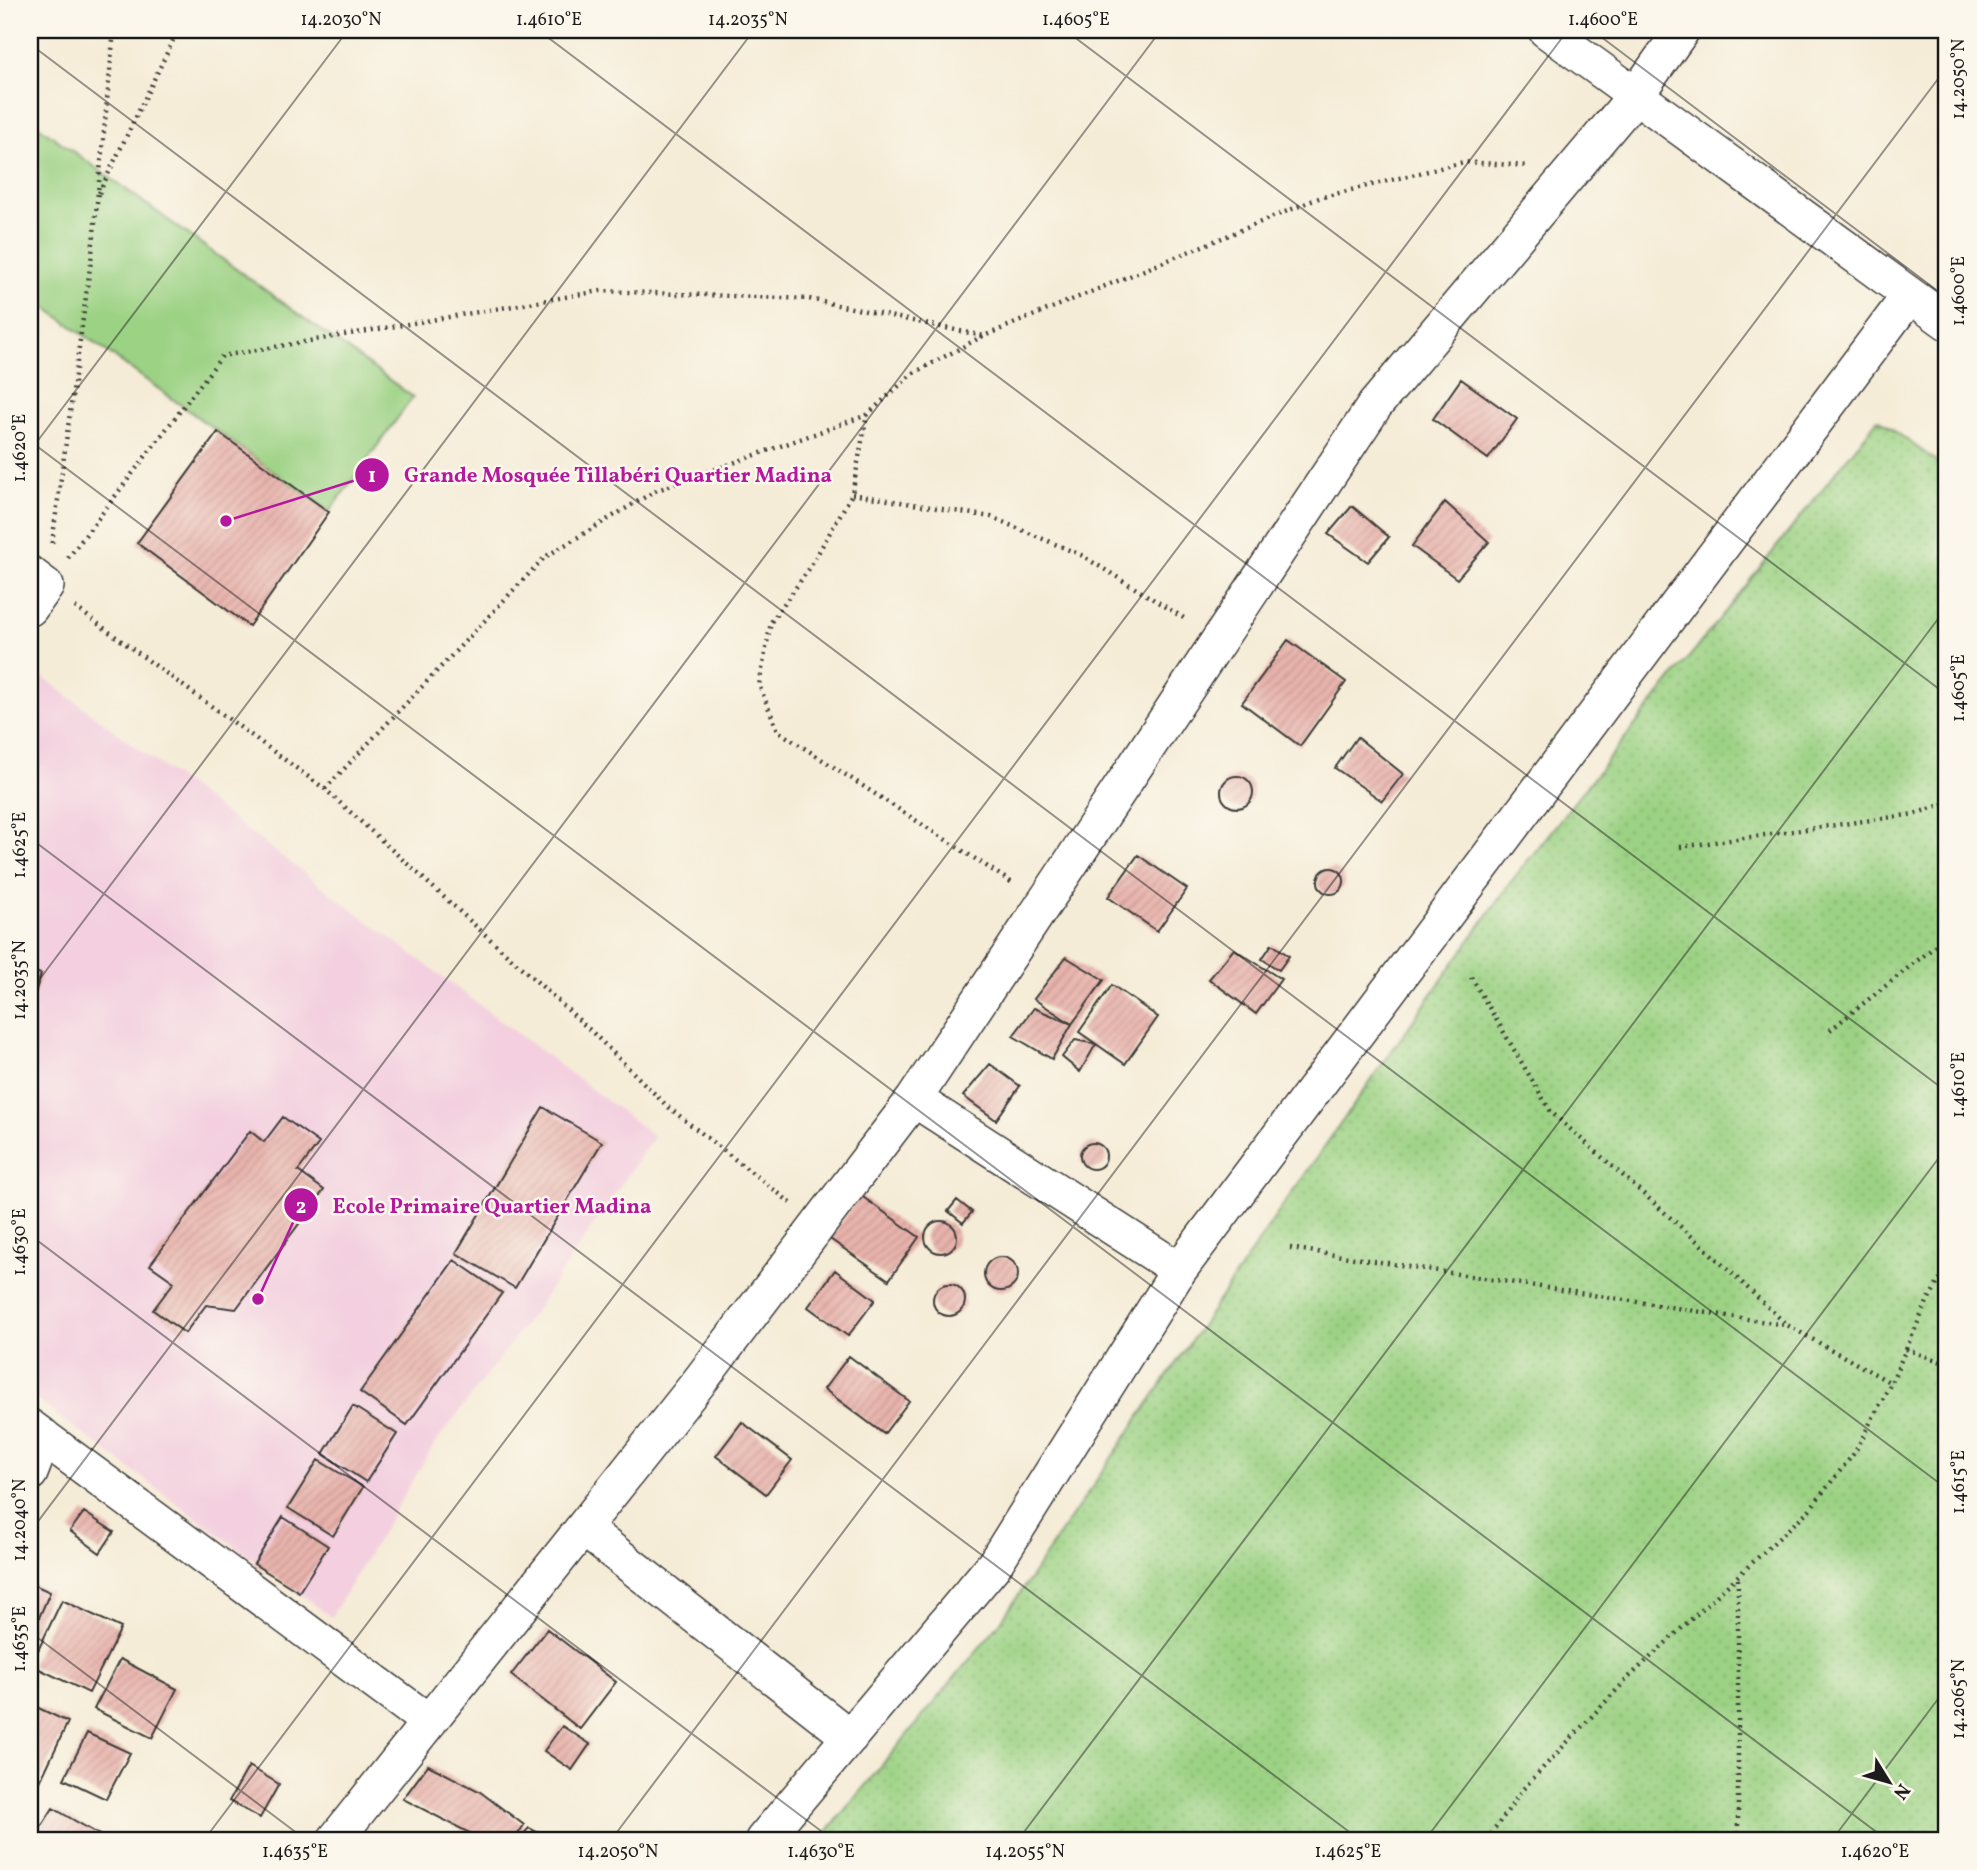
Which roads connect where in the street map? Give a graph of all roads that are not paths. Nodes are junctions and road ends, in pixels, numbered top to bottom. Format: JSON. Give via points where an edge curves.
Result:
{"nodes":[{"id":1,"x":1546,"y":30,"type":"edge"},
{"id":2,"x":1682,"y":30,"type":"edge"},
{"id":3,"x":1636,"y":95,"type":"junction"},
{"id":4,"x":1910,"y":295,"type":"junction"},
{"id":5,"x":1947,"y":322,"type":"edge"},
{"id":6,"x":914,"y":1099,"type":"junction"},
{"id":7,"x":1179,"y":1270,"type":"junction"},
{"id":8,"x":37,"y":1432,"type":"edge"},
{"id":9,"x":30,"y":1473,"type":"edge"},
{"id":10,"x":583,"y":1528,"type":"junction"},
{"id":11,"x":429,"y":1722,"type":"junction"},
{"id":12,"x":850,"y":1737,"type":"junction"},
{"id":13,"x":335,"y":1840,"type":"edge"},
{"id":14,"x":763,"y":1840,"type":"edge"}],
"edges":[{"from":1,"to":3,"type":"street"},
{"from":2,"to":3,"type":"street"},
{"from":3,"to":4,"type":"street"},
{"from":3,"to":6,"type":"street","via":[[1375,405]]},
{"from":4,"to":5,"type":"street"},
{"from":4,"to":7,"type":"street"},
{"from":6,"to":7,"type":"street"},
{"from":6,"to":10,"type":"street"},
{"from":7,"to":12,"type":"street","via":[[994,1565]]},
{"from":8,"to":9,"type":"street"},
{"from":8,"to":11,"type":"street"},
{"from":10,"to":11,"type":"street"},
{"from":10,"to":12,"type":"street"},
{"from":11,"to":13,"type":"street"},
{"from":12,"to":14,"type":"street"}]}
